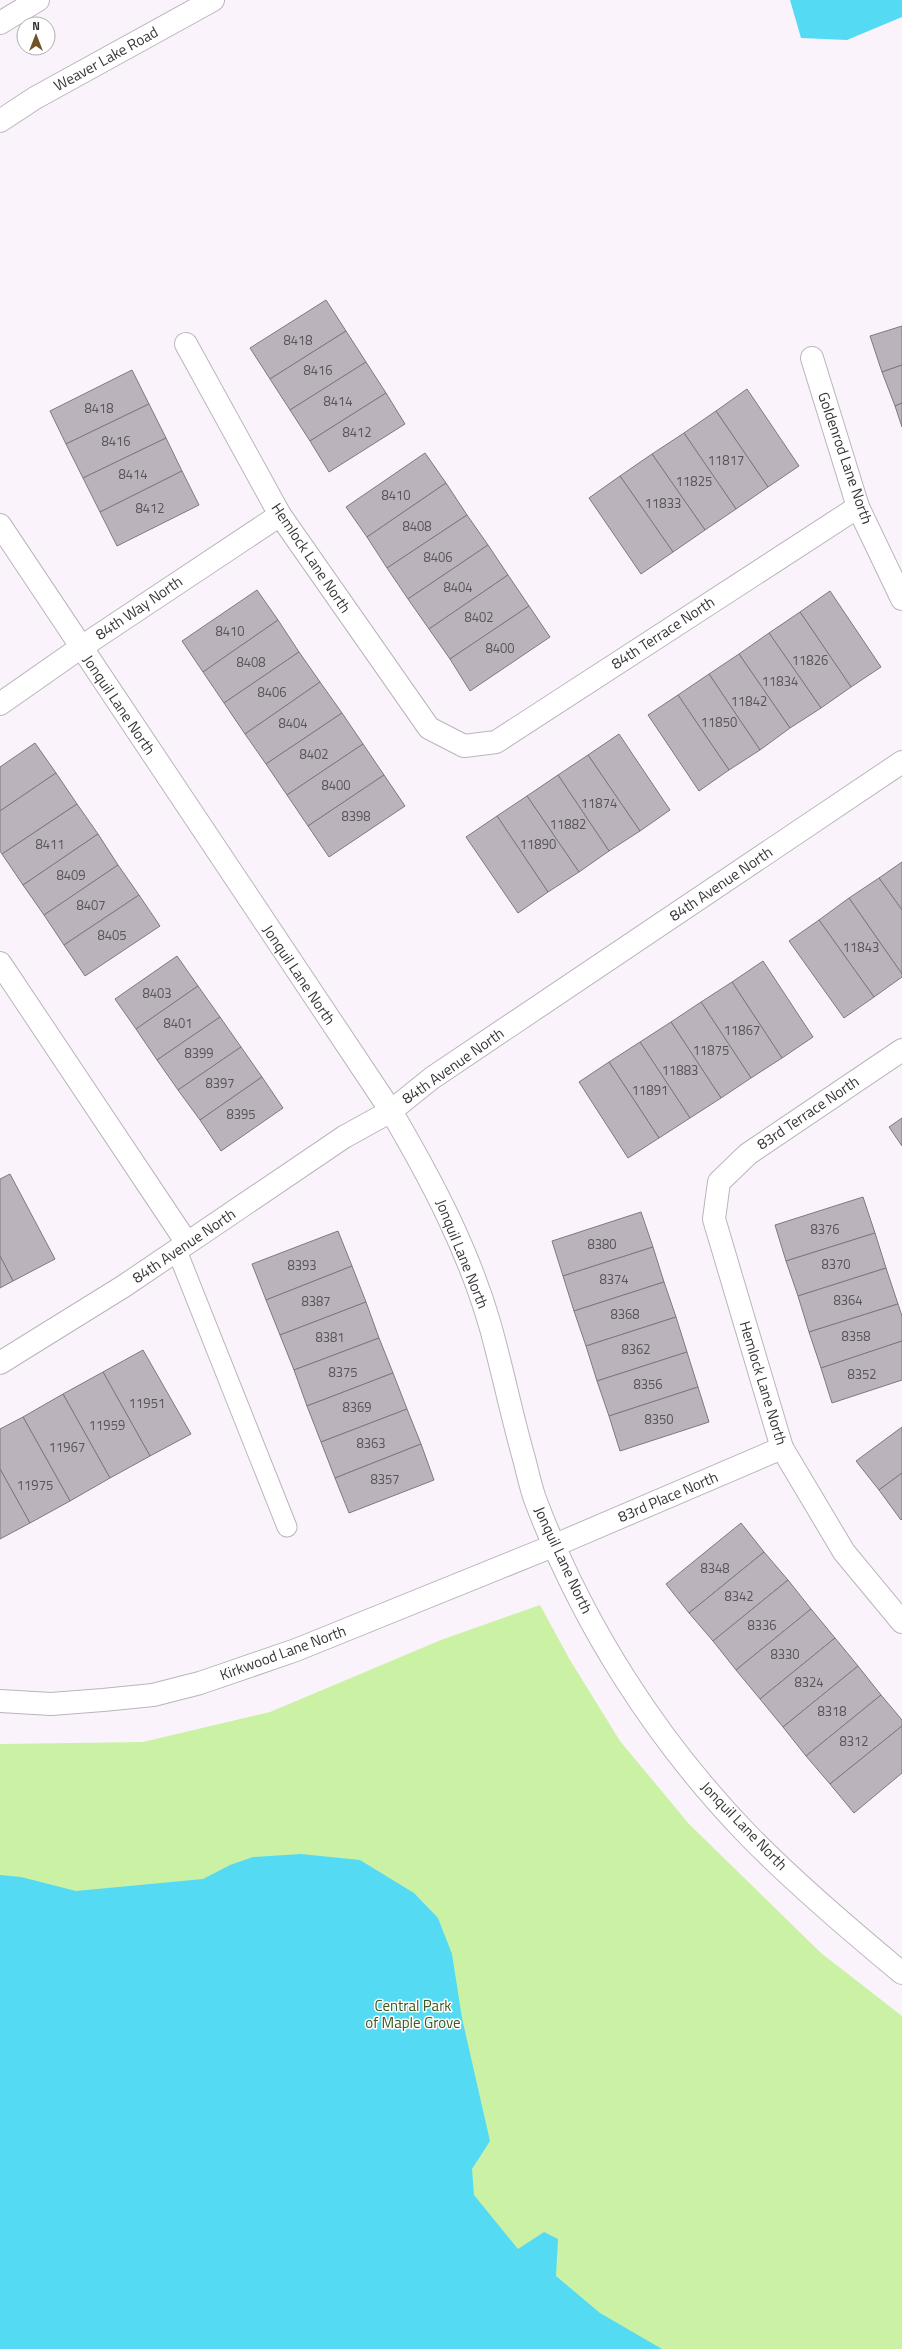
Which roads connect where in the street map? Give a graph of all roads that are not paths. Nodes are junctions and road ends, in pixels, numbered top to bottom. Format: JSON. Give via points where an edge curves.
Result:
{"nodes":[{"id":1,"x":38,"y":0,"type":"edge"},
{"id":2,"x":214,"y":0,"type":"edge"},
{"id":3,"x":0,"y":23,"type":"edge"},
{"id":4,"x":0,"y":121,"type":"edge"},
{"id":5,"x":186,"y":344,"type":"dead end"},
{"id":6,"x":812,"y":358,"type":"dead end"},
{"id":7,"x":858,"y":507,"type":"junction"},
{"id":8,"x":280,"y":515,"type":"junction"},
{"id":9,"x":0,"y":525,"type":"edge"},
{"id":10,"x":902,"y":599,"type":"edge"},
{"id":11,"x":80,"y":648,"type":"junction"},
{"id":12,"x":0,"y":704,"type":"edge"},
{"id":13,"x":464,"y":746,"type":"joint"},
{"id":14,"x":902,"y":762,"type":"edge"},
{"id":15,"x":0,"y":964,"type":"edge"},
{"id":16,"x":902,"y":1050,"type":"edge"},
{"id":17,"x":391,"y":1111,"type":"junction"},
{"id":18,"x":719,"y":1182,"type":"joint"},
{"id":19,"x":182,"y":1247,"type":"junction"},
{"id":20,"x":0,"y":1363,"type":"edge"},
{"id":21,"x":782,"y":1448,"type":"junction"},
{"id":22,"x":287,"y":1527,"type":"dead end"},
{"id":23,"x":553,"y":1546,"type":"junction"},
{"id":24,"x":902,"y":1622,"type":"edge"},
{"id":25,"x":0,"y":1701,"type":"edge"},
{"id":26,"x":902,"y":1973,"type":"edge"}],
"edges":[{"from":1,"to":3,"type":"street"},
{"from":2,"to":4,"type":"street","name":"Weaver Lake Road","via":[[35,98]]},
{"from":5,"to":8,"type":"street","name":"Hemlock Lane North"},
{"from":6,"to":7,"type":"street","name":"Goldenrod Lane North"},
{"from":7,"to":10,"type":"street","name":"Goldenrod Lane North"},
{"from":7,"to":13,"type":"street","name":"84th Terrace North","via":[[496,742]]},
{"from":8,"to":11,"type":"street","name":"84th Way North"},
{"from":8,"to":13,"type":"street","name":"Hemlock Lane North","via":[[429,728]]},
{"from":9,"to":11,"type":"street","name":"Jonquil Lane North"},
{"from":11,"to":12,"type":"street","name":"84th Way North"},
{"from":11,"to":17,"type":"street","name":"Jonquil Lane North"},
{"from":14,"to":17,"type":"street","name":"84th Avenue North","via":[[432,1078]]},
{"from":15,"to":19,"type":"street"},
{"from":16,"to":18,"type":"street","name":"83rd Terrace North","via":[[748,1154]]},
{"from":17,"to":19,"type":"street","name":"84th Avenue North","via":[[344,1137]]},
{"from":17,"to":23,"type":"street","name":"Jonquil Lane North","via":[[425,1170],[471,1270],[490,1325],[534,1497]]},
{"from":18,"to":21,"type":"street","name":"Hemlock Lane North","via":[[714,1220]]},
{"from":19,"to":20,"type":"street","name":"84th Avenue North"},
{"from":19,"to":22,"type":"lane"},
{"from":21,"to":23,"type":"street","name":"83rd Place North"},
{"from":21,"to":24,"type":"street","name":"Hemlock Lane North","via":[[844,1552]]},
{"from":23,"to":25,"type":"street","name":"Kirkwood Lane North","via":[[296,1650],[200,1683],[153,1695],[103,1700],[51,1704]]},
{"from":23,"to":26,"type":"street","name":"Jonquil Lane North","via":[[611,1655],[641,1703],[702,1783],[776,1861]]}]}
